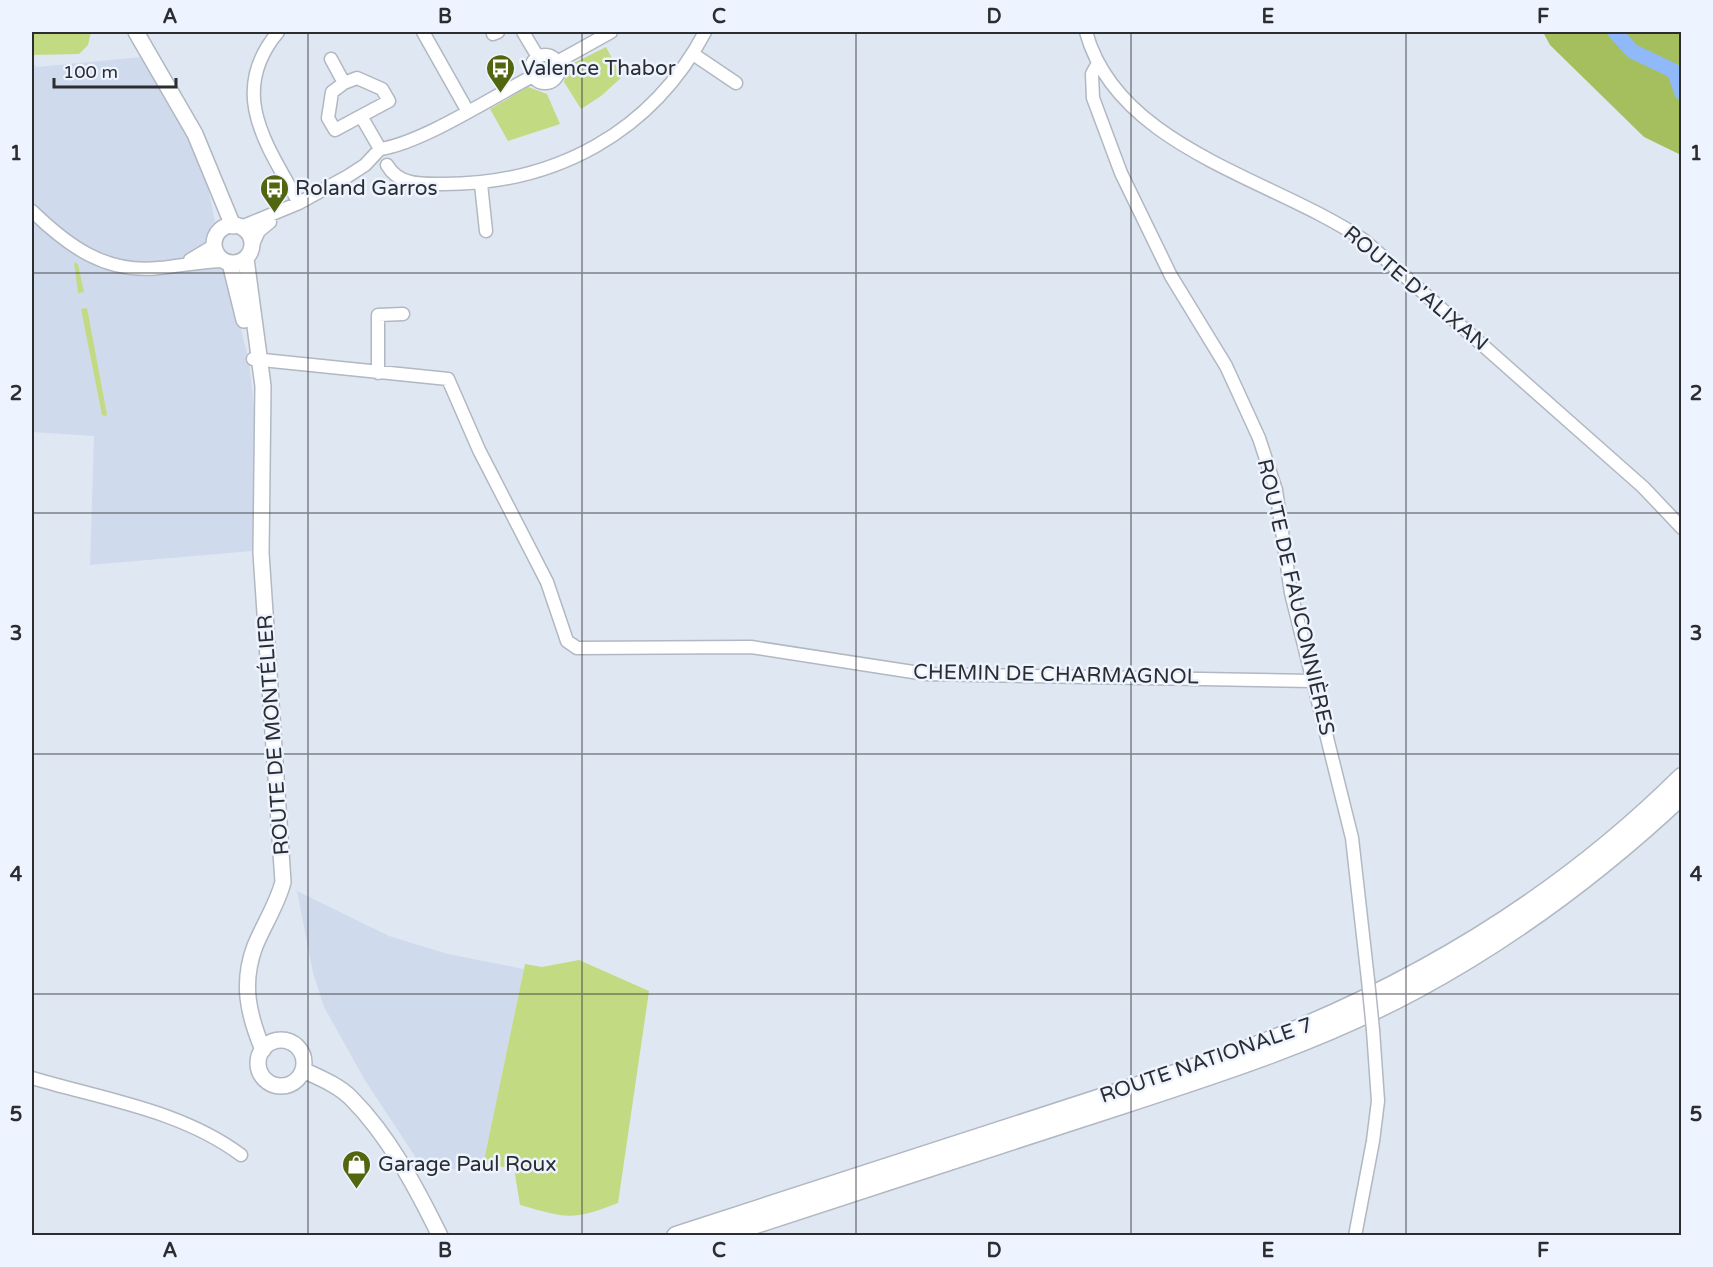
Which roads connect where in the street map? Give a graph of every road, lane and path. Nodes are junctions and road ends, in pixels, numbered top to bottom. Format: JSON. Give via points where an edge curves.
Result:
{"nodes":[{"id":1,"x":136,"y":32,"type":"edge"},
{"id":2,"x":278,"y":32,"type":"edge"},
{"id":3,"x":423,"y":32,"type":"edge"},
{"id":4,"x":523,"y":32,"type":"edge"},
{"id":5,"x":611,"y":32,"type":"edge"},
{"id":6,"x":705,"y":32,"type":"edge"},
{"id":7,"x":1086,"y":32,"type":"edge"},
{"id":8,"x":693,"y":54,"type":"junction"},
{"id":9,"x":538,"y":57,"type":"junction"},
{"id":10,"x":331,"y":59,"type":"dead end"},
{"id":11,"x":557,"y":62,"type":"junction"},
{"id":12,"x":1097,"y":65,"type":"junction"},
{"id":13,"x":533,"y":76,"type":"junction"},
{"id":14,"x":344,"y":83,"type":"junction"},
{"id":15,"x":736,"y":83,"type":"dead end"},
{"id":16,"x":467,"y":110,"type":"junction"},
{"id":17,"x":361,"y":116,"type":"junction"},
{"id":18,"x":383,"y":157,"type":"junction"},
{"id":19,"x":481,"y":184,"type":"junction"},
{"id":20,"x":299,"y":203,"type":"junction"},
{"id":21,"x":32,"y":211,"type":"edge"},
{"id":22,"x":486,"y":231,"type":"dead end"},
{"id":23,"x":227,"y":232,"type":"junction"},
{"id":24,"x":249,"y":253,"type":"junction"},
{"id":25,"x":227,"y":262,"type":"junction"},
{"id":26,"x":176,"y":266,"type":"junction"},
{"id":27,"x":403,"y":314,"type":"dead end"},
{"id":28,"x":257,"y":360,"type":"junction"},
{"id":29,"x":378,"y":373,"type":"junction"},
{"id":30,"x":1682,"y":528,"type":"edge"},
{"id":31,"x":1313,"y":681,"type":"junction"},
{"id":32,"x":1682,"y":777,"type":"edge"},
{"id":33,"x":1682,"y":795,"type":"edge"},
{"id":34,"x":263,"y":1050,"type":"junction"},
{"id":35,"x":303,"y":1070,"type":"junction"},
{"id":36,"x":32,"y":1078,"type":"edge"},
{"id":37,"x":241,"y":1155,"type":"dead end"},
{"id":38,"x":440,"y":1236,"type":"edge"},
{"id":39,"x":676,"y":1236,"type":"edge"},
{"id":40,"x":719,"y":1236,"type":"edge"},
{"id":41,"x":1355,"y":1236,"type":"edge"}],
"edges":[{"from":1,"to":23,"type":"main road","name":"ROUTE DE MONTÉLIER","via":[[195,134],[212,176]]},
{"from":2,"to":20,"type":"street","via":[[263,53],[255,76],[255,118]]},
{"from":3,"to":16,"type":"street"},
{"from":4,"to":9,"type":"street"},
{"from":5,"to":11,"type":"street"},
{"from":6,"to":8,"type":"street"},
{"from":7,"to":12,"type":"street","name":"ROUTE D'ALIXAN"},
{"from":8,"to":15,"type":"street"},
{"from":8,"to":19,"type":"street","via":[[645,112],[604,142],[553,167]]},
{"from":9,"to":11,"type":"street","via":[[550,56]]},
{"from":9,"to":13,"type":"street","via":[[531,65]]},
{"from":10,"to":14,"type":"street"},
{"from":11,"to":13,"type":"street","via":[[558,74],[552,81],[539,82]]},
{"from":12,"to":30,"type":"street","name":"ROUTE D'ALIXAN","via":[[1122,99],[1170,136],[1336,221],[1365,242],[1643,487]]},
{"from":12,"to":31,"type":"street","name":"ROUTE DE FAUCONNIÈRES","via":[[1092,74],[1093,98],[1121,172],[1171,276],[1226,366],[1259,438],[1276,490],[1291,593]]},
{"from":13,"to":16,"type":"street"},
{"from":14,"to":17,"type":"street","via":[[332,92],[328,118],[335,130]]},
{"from":14,"to":17,"type":"street","via":[[357,78],[382,89],[386,95],[388,101]]},
{"from":16,"to":18,"type":"street"},
{"from":17,"to":18,"type":"street"},
{"from":18,"to":19,"type":"street","via":[[393,175],[406,182]]},
{"from":18,"to":20,"type":"street"},
{"from":19,"to":22,"type":"street"},
{"from":20,"to":23,"type":"street"},
{"from":20,"to":24,"type":"street","via":[[262,226]]},
{"from":21,"to":26,"type":"street","via":[[70,245],[97,260],[134,269]]},
{"from":23,"to":24,"type":"main road","name":"ROUTE DE MONTÉLIER","via":[[250,235]]},
{"from":23,"to":25,"type":"main road","name":"ROUTE DE MONTÉLIER","via":[[219,257]]},
{"from":23,"to":26,"type":"street"},
{"from":24,"to":25,"type":"main road"},
{"from":24,"to":28,"type":"main road","name":"ROUTE DE MONTÉLIER"},
{"from":25,"to":26,"type":"street"},
{"from":25,"to":28,"type":"main road","name":"ROUTE DE MONTÉLIER"},
{"from":27,"to":29,"type":"street","via":[[378,315]]},
{"from":28,"to":29,"type":"street","name":"CHEMIN DE CHARMAGNOL"},
{"from":28,"to":34,"type":"main road","name":"ROUTE DE MONTÉLIER","via":[[262,411],[261,553],[283,882],[255,945],[247,977],[249,1013]]},
{"from":29,"to":31,"type":"street","name":"CHEMIN DE CHARMAGNOL","via":[[448,380],[547,582],[567,641],[577,648],[751,648],[926,674]]},
{"from":31,"to":41,"type":"street","name":"ROUTE DE FAUCONNIÈRES","bridge":true,"via":[[1352,838],[1373,1030],[1378,1101]]},
{"from":32,"to":39,"type":"highway","name":"ROUTE NATIONALE 7","via":[[1604,847],[1527,905],[1444,958],[1342,1010],[1218,1060]]},
{"from":33,"to":40,"type":"highway","name":"ROUTE NATIONALE 7","via":[[1612,857],[1519,927],[1418,988],[1347,1023],[1226,1071]]},
{"from":34,"to":35,"type":"main road","via":[[279,1040],[293,1043],[303,1055]]},
{"from":34,"to":35,"type":"main road","via":[[258,1067],[272,1084],[294,1082]]},
{"from":35,"to":38,"type":"main road","via":[[351,1098],[397,1160]]},
{"from":36,"to":37,"type":"street","via":[[180,1121],[223,1141]]}]}
